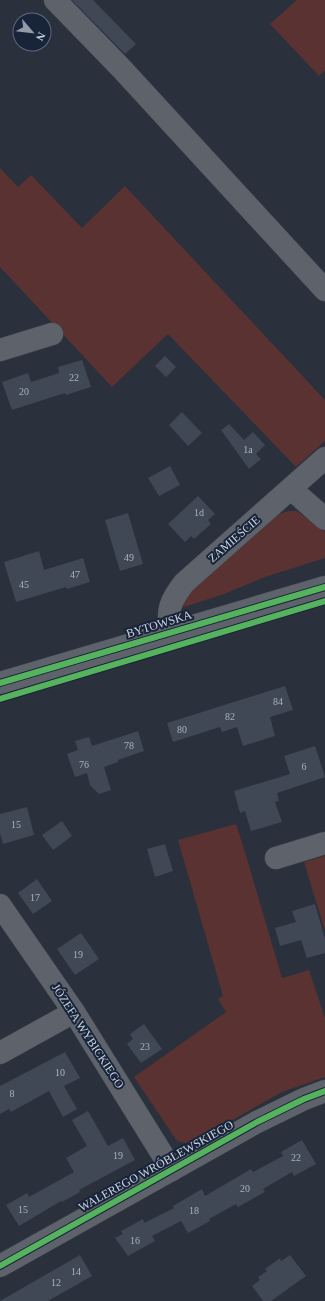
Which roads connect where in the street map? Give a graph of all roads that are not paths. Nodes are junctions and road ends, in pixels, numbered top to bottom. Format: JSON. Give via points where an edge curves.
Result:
{"nodes":[{"id":1,"x":55,"y":0,"type":"edge"},
{"id":2,"x":325,"y":290,"type":"edge"},
{"id":3,"x":52,"y":334,"type":"dead end"},
{"id":4,"x":0,"y":350,"type":"edge"},
{"id":5,"x":325,"y":458,"type":"edge"},
{"id":6,"x":293,"y":488,"type":"junction"},
{"id":7,"x":325,"y":519,"type":"edge"},
{"id":8,"x":325,"y":586,"type":"edge"},
{"id":9,"x":172,"y":632,"type":"junction"},
{"id":10,"x":0,"y":683,"type":"edge"},
{"id":11,"x":325,"y":843,"type":"edge"},
{"id":12,"x":276,"y":858,"type":"dead end"},
{"id":13,"x":0,"y":905,"type":"edge"},
{"id":14,"x":74,"y":1012,"type":"junction"},
{"id":15,"x":0,"y":1053,"type":"edge"},
{"id":16,"x":325,"y":1091,"type":"edge"},
{"id":17,"x":172,"y":1170,"type":"junction"},
{"id":18,"x":0,"y":1266,"type":"edge"}],
"edges":[{"from":1,"to":2,"type":"street"},
{"from":3,"to":4,"type":"street"},
{"from":5,"to":6,"type":"street","name":"ZAMIEŚCIE"},
{"from":6,"to":7,"type":"street"},
{"from":6,"to":9,"type":"street","name":"ZAMIEŚCIE","via":[[181,586],[168,614]]},
{"from":8,"to":9,"type":"street","name":"BYTOWSKA"},
{"from":9,"to":10,"type":"street","name":"BYTOWSKA"},
{"from":11,"to":12,"type":"street"},
{"from":13,"to":14,"type":"street","name":"JÓZEFA WYBICKIEGO"},
{"from":14,"to":15,"type":"street"},
{"from":14,"to":17,"type":"street","name":"JÓZEFA WYBICKIEGO"},
{"from":16,"to":17,"type":"street","name":"WALEREGO WRÓBLEWSKIEGO","via":[[257,1122]]},
{"from":17,"to":18,"type":"street","name":"WALEREGO WRÓBLEWSKIEGO"}]}
